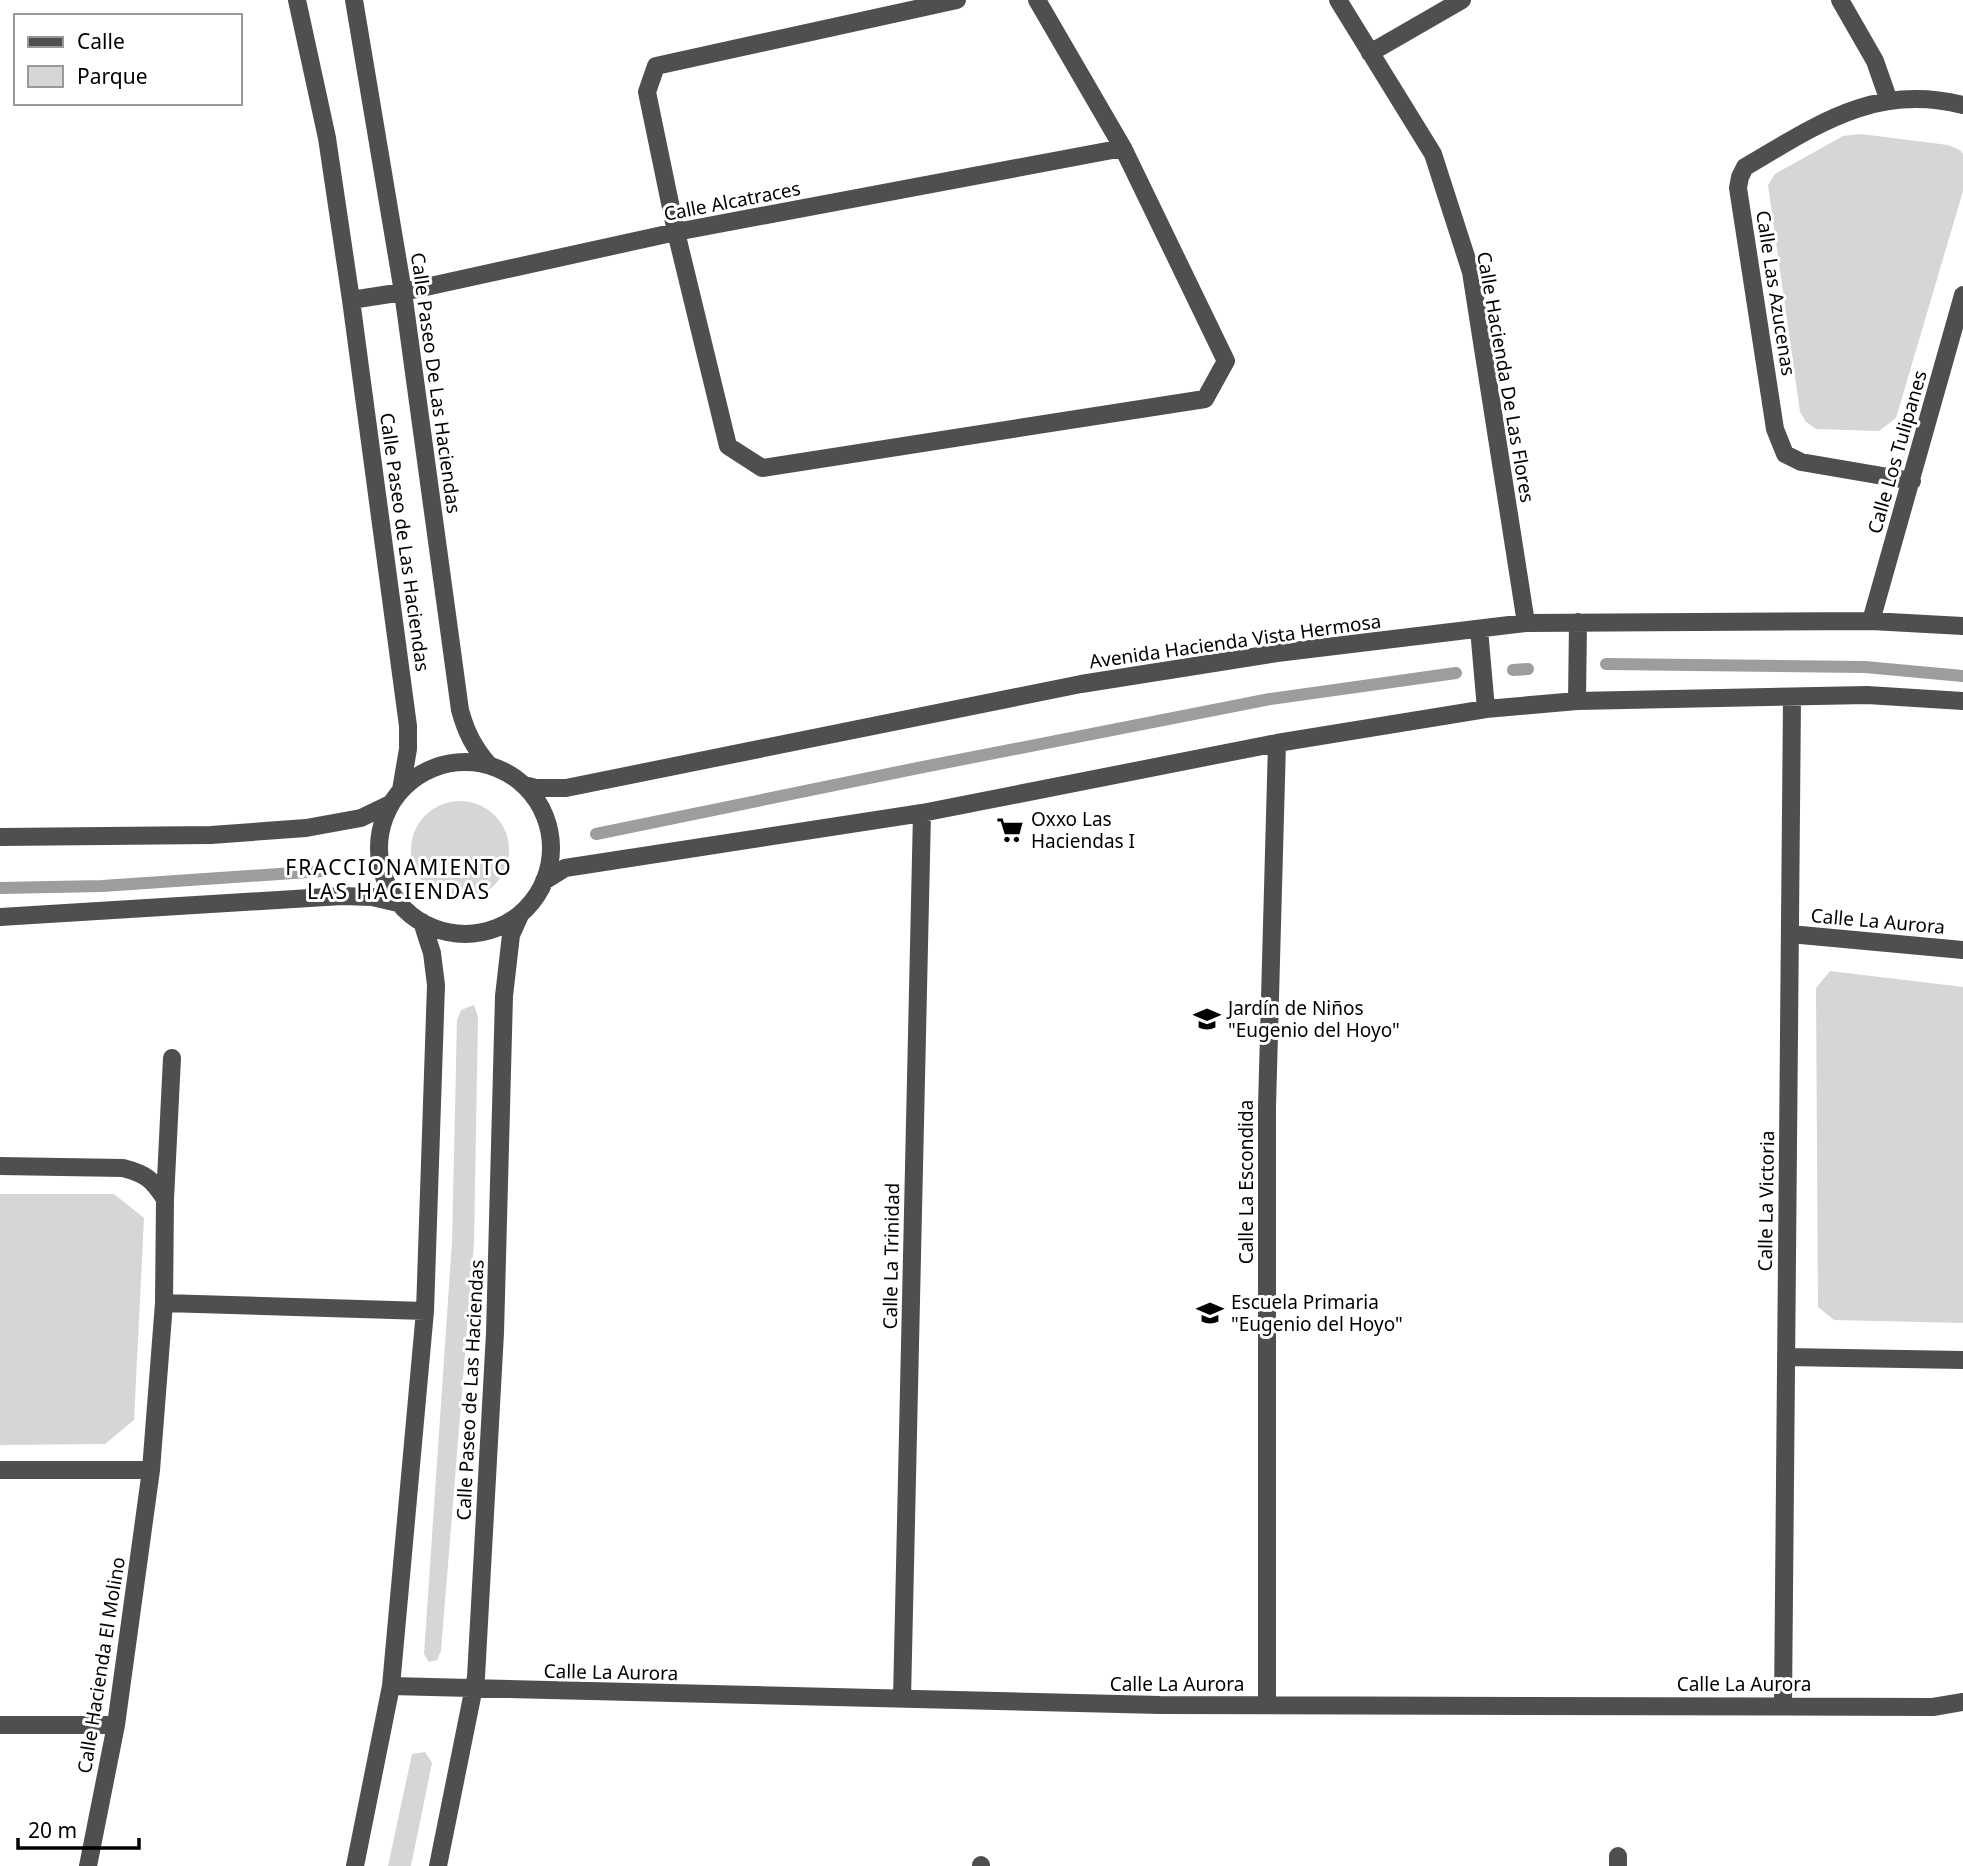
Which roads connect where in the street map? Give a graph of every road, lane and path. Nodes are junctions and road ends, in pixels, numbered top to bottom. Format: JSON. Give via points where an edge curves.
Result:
{"nodes":[{"id":1,"x":297,"y":0,"type":"edge"},
{"id":2,"x":354,"y":0,"type":"edge"},
{"id":3,"x":957,"y":0,"type":"edge"},
{"id":4,"x":1037,"y":0,"type":"edge"},
{"id":5,"x":1338,"y":0,"type":"edge"},
{"id":6,"x":1462,"y":0,"type":"edge"},
{"id":7,"x":1840,"y":0,"type":"edge"},
{"id":8,"x":1370,"y":53,"type":"junction"},
{"id":9,"x":1889,"y":101,"type":"junction"},
{"id":10,"x":1963,"y":104,"type":"edge"},
{"id":11,"x":1123,"y":148,"type":"junction"},
{"id":12,"x":676,"y":232,"type":"junction"},
{"id":13,"x":403,"y":292,"type":"junction"},
{"id":14,"x":1963,"y":295,"type":"edge"},
{"id":15,"x":351,"y":300,"type":"junction"},
{"id":16,"x":1912,"y":481,"type":"junction"},
{"id":17,"x":1871,"y":621,"type":"junction"},
{"id":18,"x":1526,"y":622,"type":"junction"},
{"id":19,"x":1578,"y":622,"type":"junction"},
{"id":20,"x":1963,"y":626,"type":"edge"},
{"id":21,"x":1479,"y":629,"type":"junction"},
{"id":22,"x":1792,"y":698,"type":"junction"},
{"id":23,"x":1577,"y":701,"type":"junction"},
{"id":24,"x":1963,"y":701,"type":"edge"},
{"id":25,"x":1486,"y":709,"type":"junction"},
{"id":26,"x":1277,"y":743,"type":"junction"},
{"id":27,"x":489,"y":765,"type":"junction"},
{"id":28,"x":524,"y":785,"type":"junction"},
{"id":29,"x":396,"y":797,"type":"junction"},
{"id":30,"x":922,"y":813,"type":"junction"},
{"id":31,"x":0,"y":836,"type":"edge"},
{"id":32,"x":544,"y":881,"type":"junction"},
{"id":33,"x":398,"y":902,"type":"junction"},
{"id":34,"x":520,"y":915,"type":"junction"},
{"id":35,"x":0,"y":917,"type":"edge"},
{"id":36,"x":422,"y":922,"type":"junction"},
{"id":37,"x":1790,"y":934,"type":"junction"},
{"id":38,"x":1963,"y":950,"type":"edge"},
{"id":39,"x":172,"y":1058,"type":"dead end"},
{"id":40,"x":0,"y":1166,"type":"edge"},
{"id":41,"x":165,"y":1199,"type":"junction"},
{"id":42,"x":164,"y":1303,"type":"junction"},
{"id":43,"x":425,"y":1311,"type":"junction"},
{"id":44,"x":1786,"y":1357,"type":"junction"},
{"id":45,"x":1963,"y":1360,"type":"edge"},
{"id":46,"x":0,"y":1470,"type":"edge"},
{"id":47,"x":151,"y":1470,"type":"junction"},
{"id":48,"x":391,"y":1686,"type":"junction"},
{"id":49,"x":474,"y":1689,"type":"junction"},
{"id":50,"x":902,"y":1699,"type":"junction"},
{"id":51,"x":1963,"y":1702,"type":"edge"},
{"id":52,"x":1267,"y":1705,"type":"junction"},
{"id":53,"x":1783,"y":1705,"type":"junction"},
{"id":54,"x":0,"y":1725,"type":"edge"},
{"id":55,"x":116,"y":1726,"type":"junction"},
{"id":56,"x":88,"y":1866,"type":"edge"},
{"id":57,"x":355,"y":1866,"type":"edge"},
{"id":58,"x":438,"y":1866,"type":"edge"}],
"edges":[{"from":1,"to":15,"type":"street","via":[[327,138]]},
{"from":2,"to":13,"type":"street","name":"Calle Paseo De Las Haciendas"},
{"from":3,"to":12,"type":"street","via":[[656,66],[647,92]]},
{"from":4,"to":11,"type":"street"},
{"from":5,"to":8,"type":"street","name":"Calle Hacienda De Las Flores"},
{"from":6,"to":8,"type":"street"},
{"from":7,"to":9,"type":"street","via":[[1875,61]]},
{"from":8,"to":18,"type":"street","name":"Calle Hacienda De Las Flores","via":[[1433,154],[1471,272]]},
{"from":9,"to":10,"type":"street"},
{"from":9,"to":16,"type":"street","name":"Calle Las Azucenas","via":[[1833,117],[1745,167],[1738,188],[1775,429],[1785,454],[1801,462]]},
{"from":11,"to":12,"type":"street","name":"Calle Alcatraces"},
{"from":11,"to":12,"type":"street","via":[[1226,361],[1205,399],[762,468],[728,446]]},
{"from":12,"to":13,"type":"street","name":"Calle Alcatraces"},
{"from":13,"to":15,"type":"street","name":"Calle Alcatraces"},
{"from":13,"to":27,"type":"street","name":"Calle Paseo De Las Haciendas","via":[[460,710],[466,731]]},
{"from":14,"to":16,"type":"street","name":"Calle Los Tulipanes"},
{"from":15,"to":29,"type":"street","name":"Calle Paseo de Las Haciendas","via":[[408,726],[405,770]]},
{"from":16,"to":17,"type":"street","name":"Calle Los Tulipanes"},
{"from":17,"to":19,"type":"street","name":"Avenida Hacienda Vista Hermosa"},
{"from":17,"to":20,"type":"street","name":"Avenida Hacienda Vista Hermosa"},
{"from":18,"to":19,"type":"street","name":"Avenida Hacienda Vista Hermosa"},
{"from":18,"to":21,"type":"street","name":"Avenida Hacienda Vista Hermosa"},
{"from":19,"to":23,"type":"street"},
{"from":21,"to":25,"type":"street"},
{"from":21,"to":28,"type":"street","name":"Avenida Hacienda Vista Hermosa","via":[[1277,653],[1081,684],[566,788]]},
{"from":22,"to":23,"type":"street"},
{"from":22,"to":24,"type":"street","via":[[1867,695]]},
{"from":22,"to":37,"type":"street","name":"Calle La Victoria"},
{"from":23,"to":25,"type":"street"},
{"from":25,"to":26,"type":"street"},
{"from":26,"to":30,"type":"street"},
{"from":26,"to":52,"type":"street","name":"Calle La Escondida","via":[[1267,1107]]},
{"from":27,"to":28,"type":"street"},
{"from":27,"to":29,"type":"street","via":[[449,763],[423,772]]},
{"from":28,"to":32,"type":"street","via":[[542,809],[551,836]]},
{"from":29,"to":31,"type":"street","via":[[361,818],[306,828],[211,835]]},
{"from":29,"to":33,"type":"street","via":[[379,840],[380,867]]},
{"from":30,"to":32,"type":"street","via":[[565,868]]},
{"from":30,"to":50,"type":"street","name":"Calle La Trinidad"},
{"from":32,"to":34,"type":"street","via":[[540,893]]},
{"from":33,"to":35,"type":"street","via":[[342,896]]},
{"from":33,"to":36,"type":"street"},
{"from":34,"to":36,"type":"street","via":[[495,929],[466,934],[437,930]]},
{"from":34,"to":49,"type":"street","name":"Calle Paseo de Las Haciendas","via":[[511,935],[504,996],[495,1333]]},
{"from":36,"to":43,"type":"street","via":[[436,985]]},
{"from":37,"to":38,"type":"street","name":"Calle La Aurora"},
{"from":37,"to":44,"type":"street","name":"Calle La Victoria"},
{"from":39,"to":41,"type":"street","name":"Calle Hacienda El Molino"},
{"from":40,"to":41,"type":"street","via":[[123,1168],[141,1173]]},
{"from":41,"to":42,"type":"street","name":"Calle Hacienda El Molino"},
{"from":42,"to":43,"type":"street"},
{"from":42,"to":47,"type":"street","name":"Calle Hacienda El Molino"},
{"from":43,"to":48,"type":"street"},
{"from":44,"to":45,"type":"street"},
{"from":44,"to":53,"type":"street","name":"Calle La Victoria"},
{"from":46,"to":47,"type":"street"},
{"from":47,"to":55,"type":"street","name":"Calle Hacienda El Molino"},
{"from":48,"to":49,"type":"street","name":"Calle La Aurora"},
{"from":48,"to":57,"type":"street"},
{"from":49,"to":50,"type":"street","name":"Calle La Aurora"},
{"from":49,"to":58,"type":"street","name":"Calle Paseo de Las Haciendas"},
{"from":50,"to":52,"type":"street","name":"Calle La Aurora"},
{"from":51,"to":53,"type":"street","name":"Calle La Aurora","via":[[1933,1707]]},
{"from":52,"to":53,"type":"street","name":"Calle La Aurora"},
{"from":54,"to":55,"type":"street"},
{"from":55,"to":56,"type":"street","name":"Calle Hacienda El Molino"}]}
